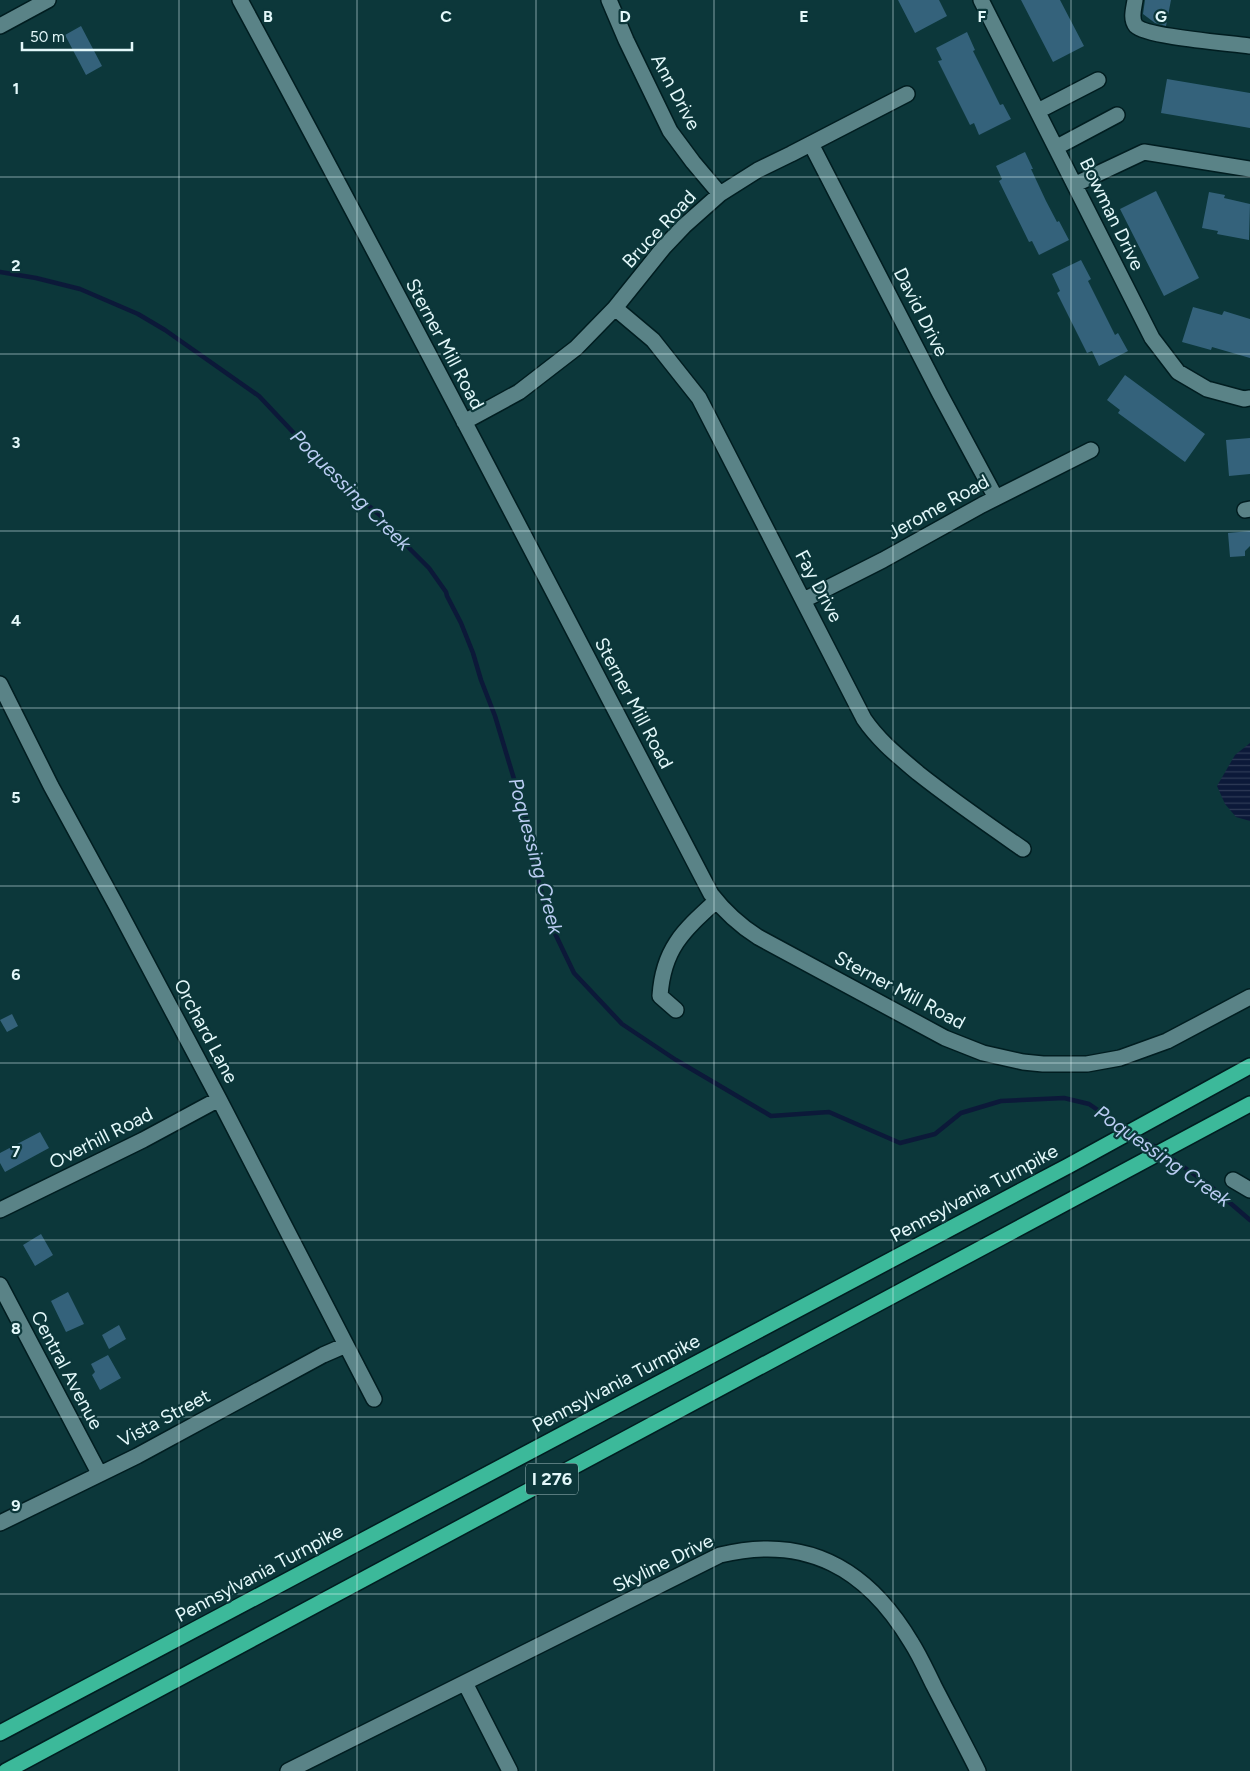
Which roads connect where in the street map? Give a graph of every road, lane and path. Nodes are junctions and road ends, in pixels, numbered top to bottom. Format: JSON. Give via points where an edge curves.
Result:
{"nodes":[{"id":1,"x":48,"y":0,"type":"edge"},
{"id":2,"x":240,"y":0,"type":"edge"},
{"id":3,"x":609,"y":0,"type":"edge"},
{"id":4,"x":981,"y":0,"type":"edge"},
{"id":5,"x":1135,"y":0,"type":"edge"},
{"id":6,"x":0,"y":26,"type":"edge"},
{"id":7,"x":1250,"y":46,"type":"edge"},
{"id":8,"x":1098,"y":80,"type":"dead end"},
{"id":9,"x":906,"y":94,"type":"dead end"},
{"id":10,"x":1038,"y":111,"type":"junction"},
{"id":11,"x":1117,"y":115,"type":"dead end"},
{"id":12,"x":811,"y":144,"type":"junction"},
{"id":13,"x":1057,"y":147,"type":"junction"},
{"id":14,"x":1250,"y":169,"type":"edge"},
{"id":15,"x":1076,"y":184,"type":"junction"},
{"id":16,"x":720,"y":194,"type":"junction"},
{"id":17,"x":615,"y":308,"type":"junction"},
{"id":18,"x":1250,"y":398,"type":"edge"},
{"id":19,"x":464,"y":422,"type":"junction"},
{"id":20,"x":1092,"y":450,"type":"dead end"},
{"id":21,"x":996,"y":498,"type":"junction"},
{"id":22,"x":804,"y":600,"type":"junction"},
{"id":23,"x":0,"y":684,"type":"edge"},
{"id":24,"x":1023,"y":849,"type":"dead end"},
{"id":25,"x":716,"y":901,"type":"junction"},
{"id":26,"x":1250,"y":998,"type":"edge"},
{"id":27,"x":676,"y":1010,"type":"dead end"},
{"id":28,"x":1250,"y":1066,"type":"edge"},
{"id":29,"x":219,"y":1099,"type":"junction"},
{"id":30,"x":1250,"y":1104,"type":"edge"},
{"id":31,"x":1233,"y":1180,"type":"dead end"},
{"id":32,"x":1250,"y":1190,"type":"edge"},
{"id":33,"x":0,"y":1210,"type":"edge"},
{"id":34,"x":0,"y":1285,"type":"edge"},
{"id":35,"x":346,"y":1345,"type":"junction"},
{"id":36,"x":374,"y":1399,"type":"dead end"},
{"id":37,"x":99,"y":1473,"type":"junction"},
{"id":38,"x":0,"y":1523,"type":"edge"},
{"id":39,"x":465,"y":1683,"type":"junction"},
{"id":40,"x":0,"y":1733,"type":"edge"},
{"id":41,"x":6,"y":1771,"type":"edge"},
{"id":42,"x":288,"y":1771,"type":"edge"},
{"id":43,"x":510,"y":1771,"type":"edge"},
{"id":44,"x":978,"y":1771,"type":"edge"}],
"edges":[{"from":1,"to":6,"type":"street"},
{"from":2,"to":19,"type":"street","name":"Sterner Mill Road"},
{"from":3,"to":16,"type":"street","name":"Ann Drive","via":[[670,131]]},
{"from":4,"to":10,"type":"street","name":"Bowman Drive"},
{"from":5,"to":7,"type":"street","via":[[1132,17],[1138,28]]},
{"from":8,"to":10,"type":"street"},
{"from":9,"to":12,"type":"street","name":"Bruce Road"},
{"from":10,"to":13,"type":"street","name":"Bowman Drive"},
{"from":11,"to":13,"type":"street"},
{"from":12,"to":16,"type":"street","name":"Bruce Road","via":[[758,170]]},
{"from":12,"to":21,"type":"street","name":"David Drive"},
{"from":13,"to":15,"type":"street","name":"Bowman Drive"},
{"from":14,"to":15,"type":"street","via":[[1144,152]]},
{"from":15,"to":18,"type":"street","name":"Bowman Drive","via":[[1152,338],[1178,372],[1207,389]]},
{"from":16,"to":17,"type":"street","name":"Bruce Road","via":[[664,247]]},
{"from":17,"to":19,"type":"street","name":"Bruce Road","via":[[587,338],[530,384]]},
{"from":17,"to":22,"type":"street","name":"Fay Drive","via":[[653,340],[699,398]]},
{"from":19,"to":25,"type":"street","name":"Sterner Mill Road"},
{"from":20,"to":21,"type":"street","name":"Jerome Road"},
{"from":21,"to":22,"type":"street","name":"Jerome Road"},
{"from":22,"to":24,"type":"street","name":"Fay Drive","via":[[874,733],[950,800]]},
{"from":23,"to":29,"type":"street","name":"Orchard Lane"},
{"from":25,"to":26,"type":"street","name":"Sterner Mill Road","via":[[740,926],[758,937],[927,1029],[964,1046],[1023,1062],[1070,1065],[1120,1058],[1167,1041]]},
{"from":25,"to":27,"type":"street","via":[[684,931],[667,960],[660,996]]},
{"from":28,"to":40,"type":"highway","name":"Pennsylvania Turnpike","number":"I 276","via":[[1068,1166]]},
{"from":29,"to":33,"type":"street","name":"Overhill Road","via":[[144,1140]]},
{"from":29,"to":35,"type":"street","name":"Orchard Lane"},
{"from":30,"to":41,"type":"highway","number":"I 276"},
{"from":31,"to":32,"type":"street"},
{"from":34,"to":37,"type":"street","name":"Central Avenue"},
{"from":35,"to":36,"type":"street","name":"Orchard Lane"},
{"from":35,"to":37,"type":"street","name":"Vista Street"},
{"from":37,"to":38,"type":"street","name":"Vista Street"},
{"from":39,"to":42,"type":"street","name":"Skyline Drive"},
{"from":39,"to":43,"type":"street"},
{"from":39,"to":44,"type":"street","name":"Skyline Drive","via":[[720,1555],[741,1550],[785,1549],[828,1560],[847,1571],[867,1586],[891,1613],[912,1642]]}]}
